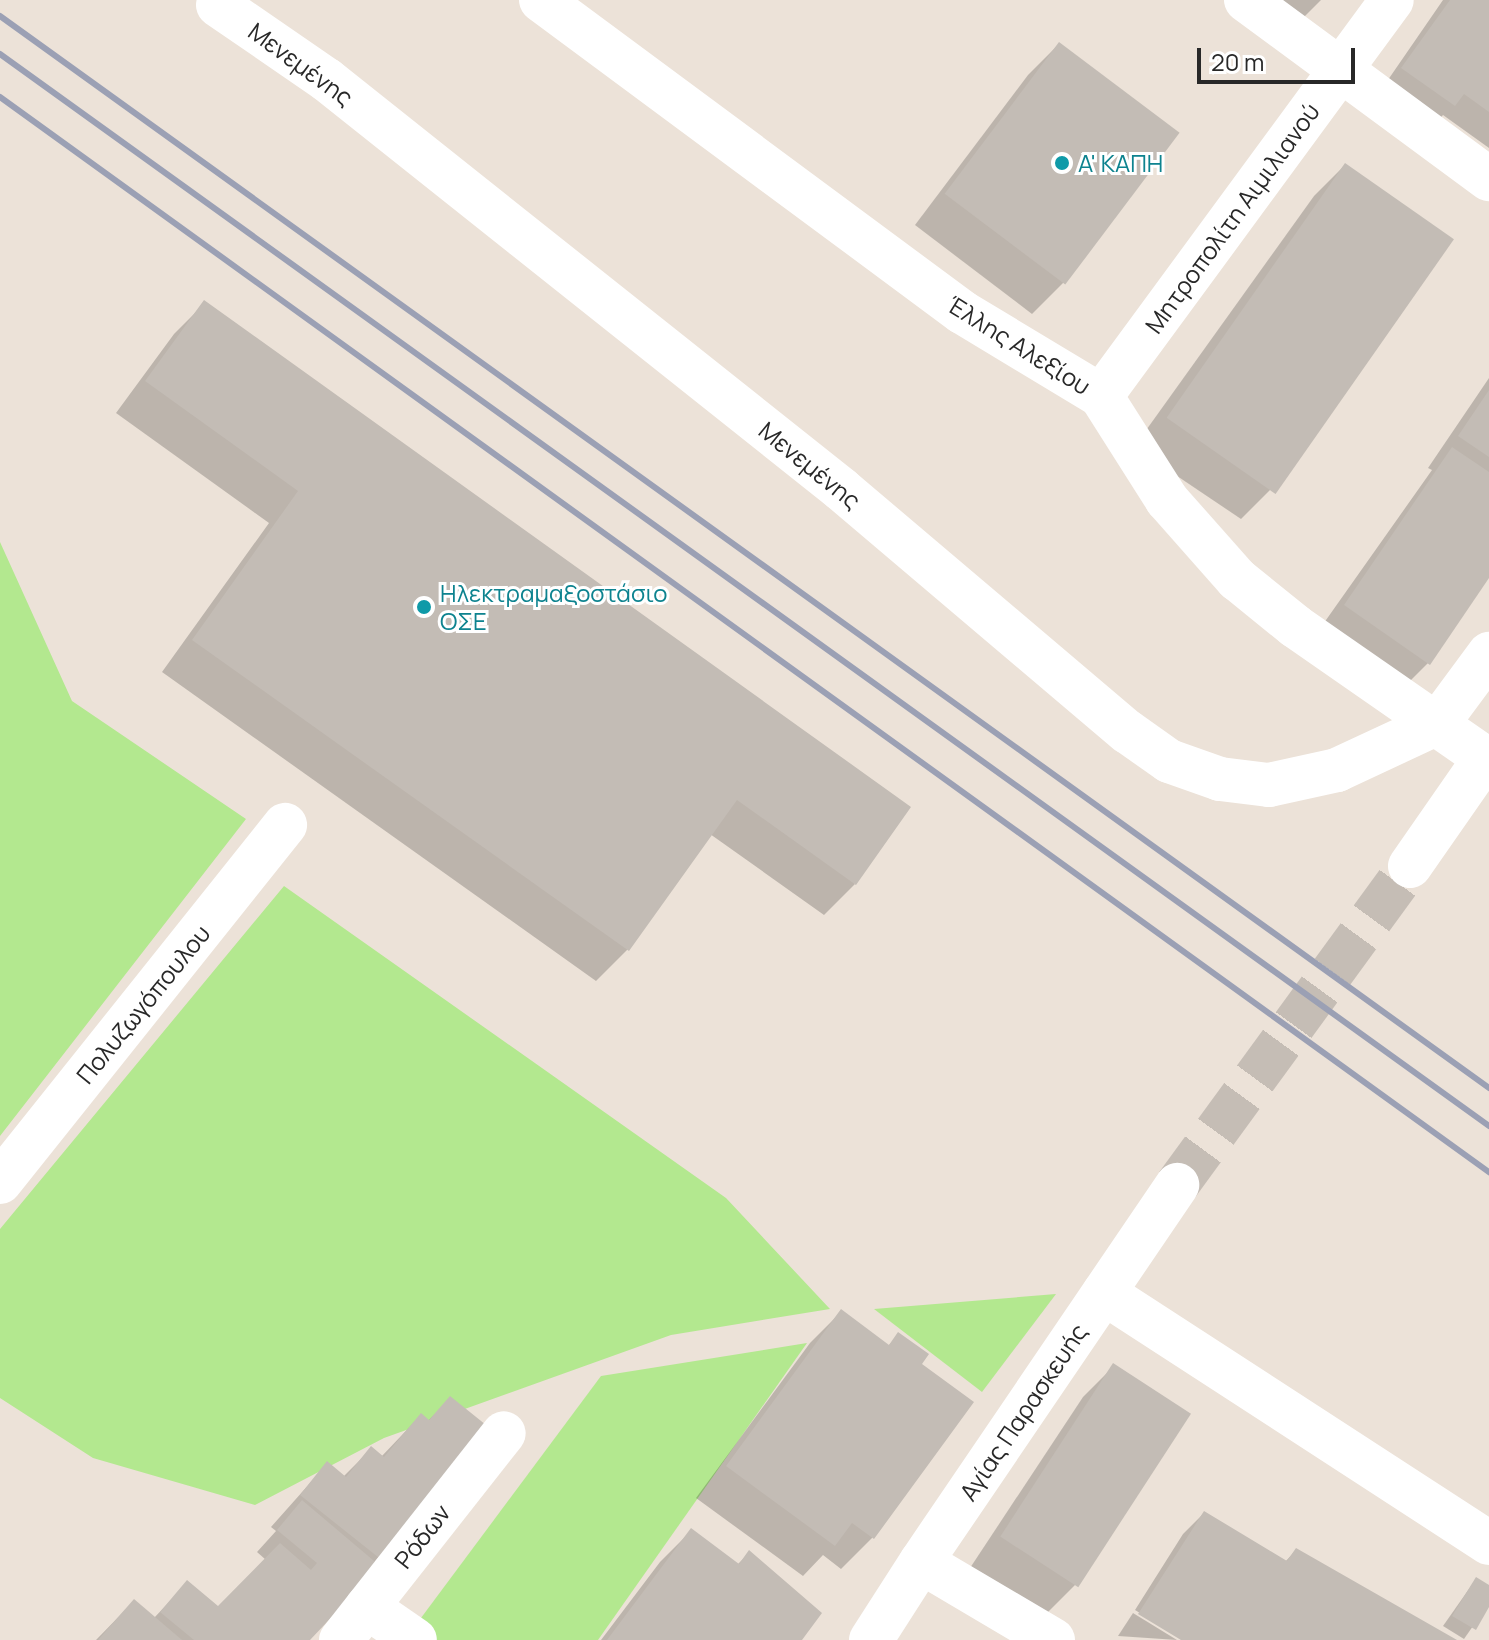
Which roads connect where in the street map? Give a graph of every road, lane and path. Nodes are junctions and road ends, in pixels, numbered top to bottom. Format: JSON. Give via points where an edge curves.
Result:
{"nodes":[{"id":1,"x":541,"y":0,"type":"edge"},
{"id":2,"x":1246,"y":0,"type":"edge"},
{"id":3,"x":1392,"y":0,"type":"edge"},
{"id":4,"x":218,"y":5,"type":"dead end"},
{"id":5,"x":1340,"y":71,"type":"junction"},
{"id":6,"x":1489,"y":179,"type":"edge"},
{"id":7,"x":1101,"y":396,"type":"junction"},
{"id":8,"x":1489,"y":654,"type":"edge"},
{"id":9,"x":1438,"y":723,"type":"junction"},
{"id":10,"x":1487,"y":760,"type":"edge"},
{"id":11,"x":285,"y":825,"type":"dead end"},
{"id":12,"x":1410,"y":866,"type":"tunnel mouth"},
{"id":13,"x":0,"y":1182,"type":"edge"},
{"id":14,"x":1177,"y":1185,"type":"tunnel mouth"},
{"id":15,"x":1104,"y":1293,"type":"junction"},
{"id":16,"x":504,"y":1433,"type":"dead end"},
{"id":17,"x":1489,"y":1543,"type":"edge"},
{"id":18,"x":921,"y":1562,"type":"junction"},
{"id":19,"x":354,"y":1623,"type":"edge"},
{"id":20,"x":415,"y":1640,"type":"edge"},
{"id":21,"x":871,"y":1640,"type":"edge"},
{"id":22,"x":1053,"y":1640,"type":"edge"}],
"edges":[{"from":1,"to":7,"type":"street","name":"Έλλης Αλεξίου","via":[[962,312]]},
{"from":2,"to":5,"type":"street"},
{"from":3,"to":5,"type":"street","name":"Μητροπολίτη Αιμιλιανού"},
{"from":4,"to":9,"type":"street","name":"Μενεμένης","via":[[327,80],[828,479],[1151,751],[1220,779],[1288,783],[1337,770]]},
{"from":5,"to":6,"type":"street"},
{"from":5,"to":7,"type":"street","name":"Μητροπολίτη Αιμιλιανού"},
{"from":7,"to":9,"type":"street","name":"Έλλης Αλεξίου","via":[[1167,500],[1212,555],[1295,626]]},
{"from":8,"to":9,"type":"street"},
{"from":9,"to":10,"type":"street","name":"Έλλης Αλεξίου"},
{"from":10,"to":12,"type":"street"},
{"from":11,"to":13,"type":"street","name":"Πολυζωγόπουλου"},
{"from":14,"to":15,"type":"street","name":"Αγίας Παρασκευής"},
{"from":15,"to":17,"type":"street"},
{"from":15,"to":18,"type":"street","name":"Αγίας Παρασκευής"},
{"from":16,"to":19,"type":"street","name":"Ρόδων"},
{"from":18,"to":21,"type":"street","name":"Αγίας Παρασκευής"},
{"from":18,"to":22,"type":"street"},
{"from":19,"to":20,"type":"street"}]}
